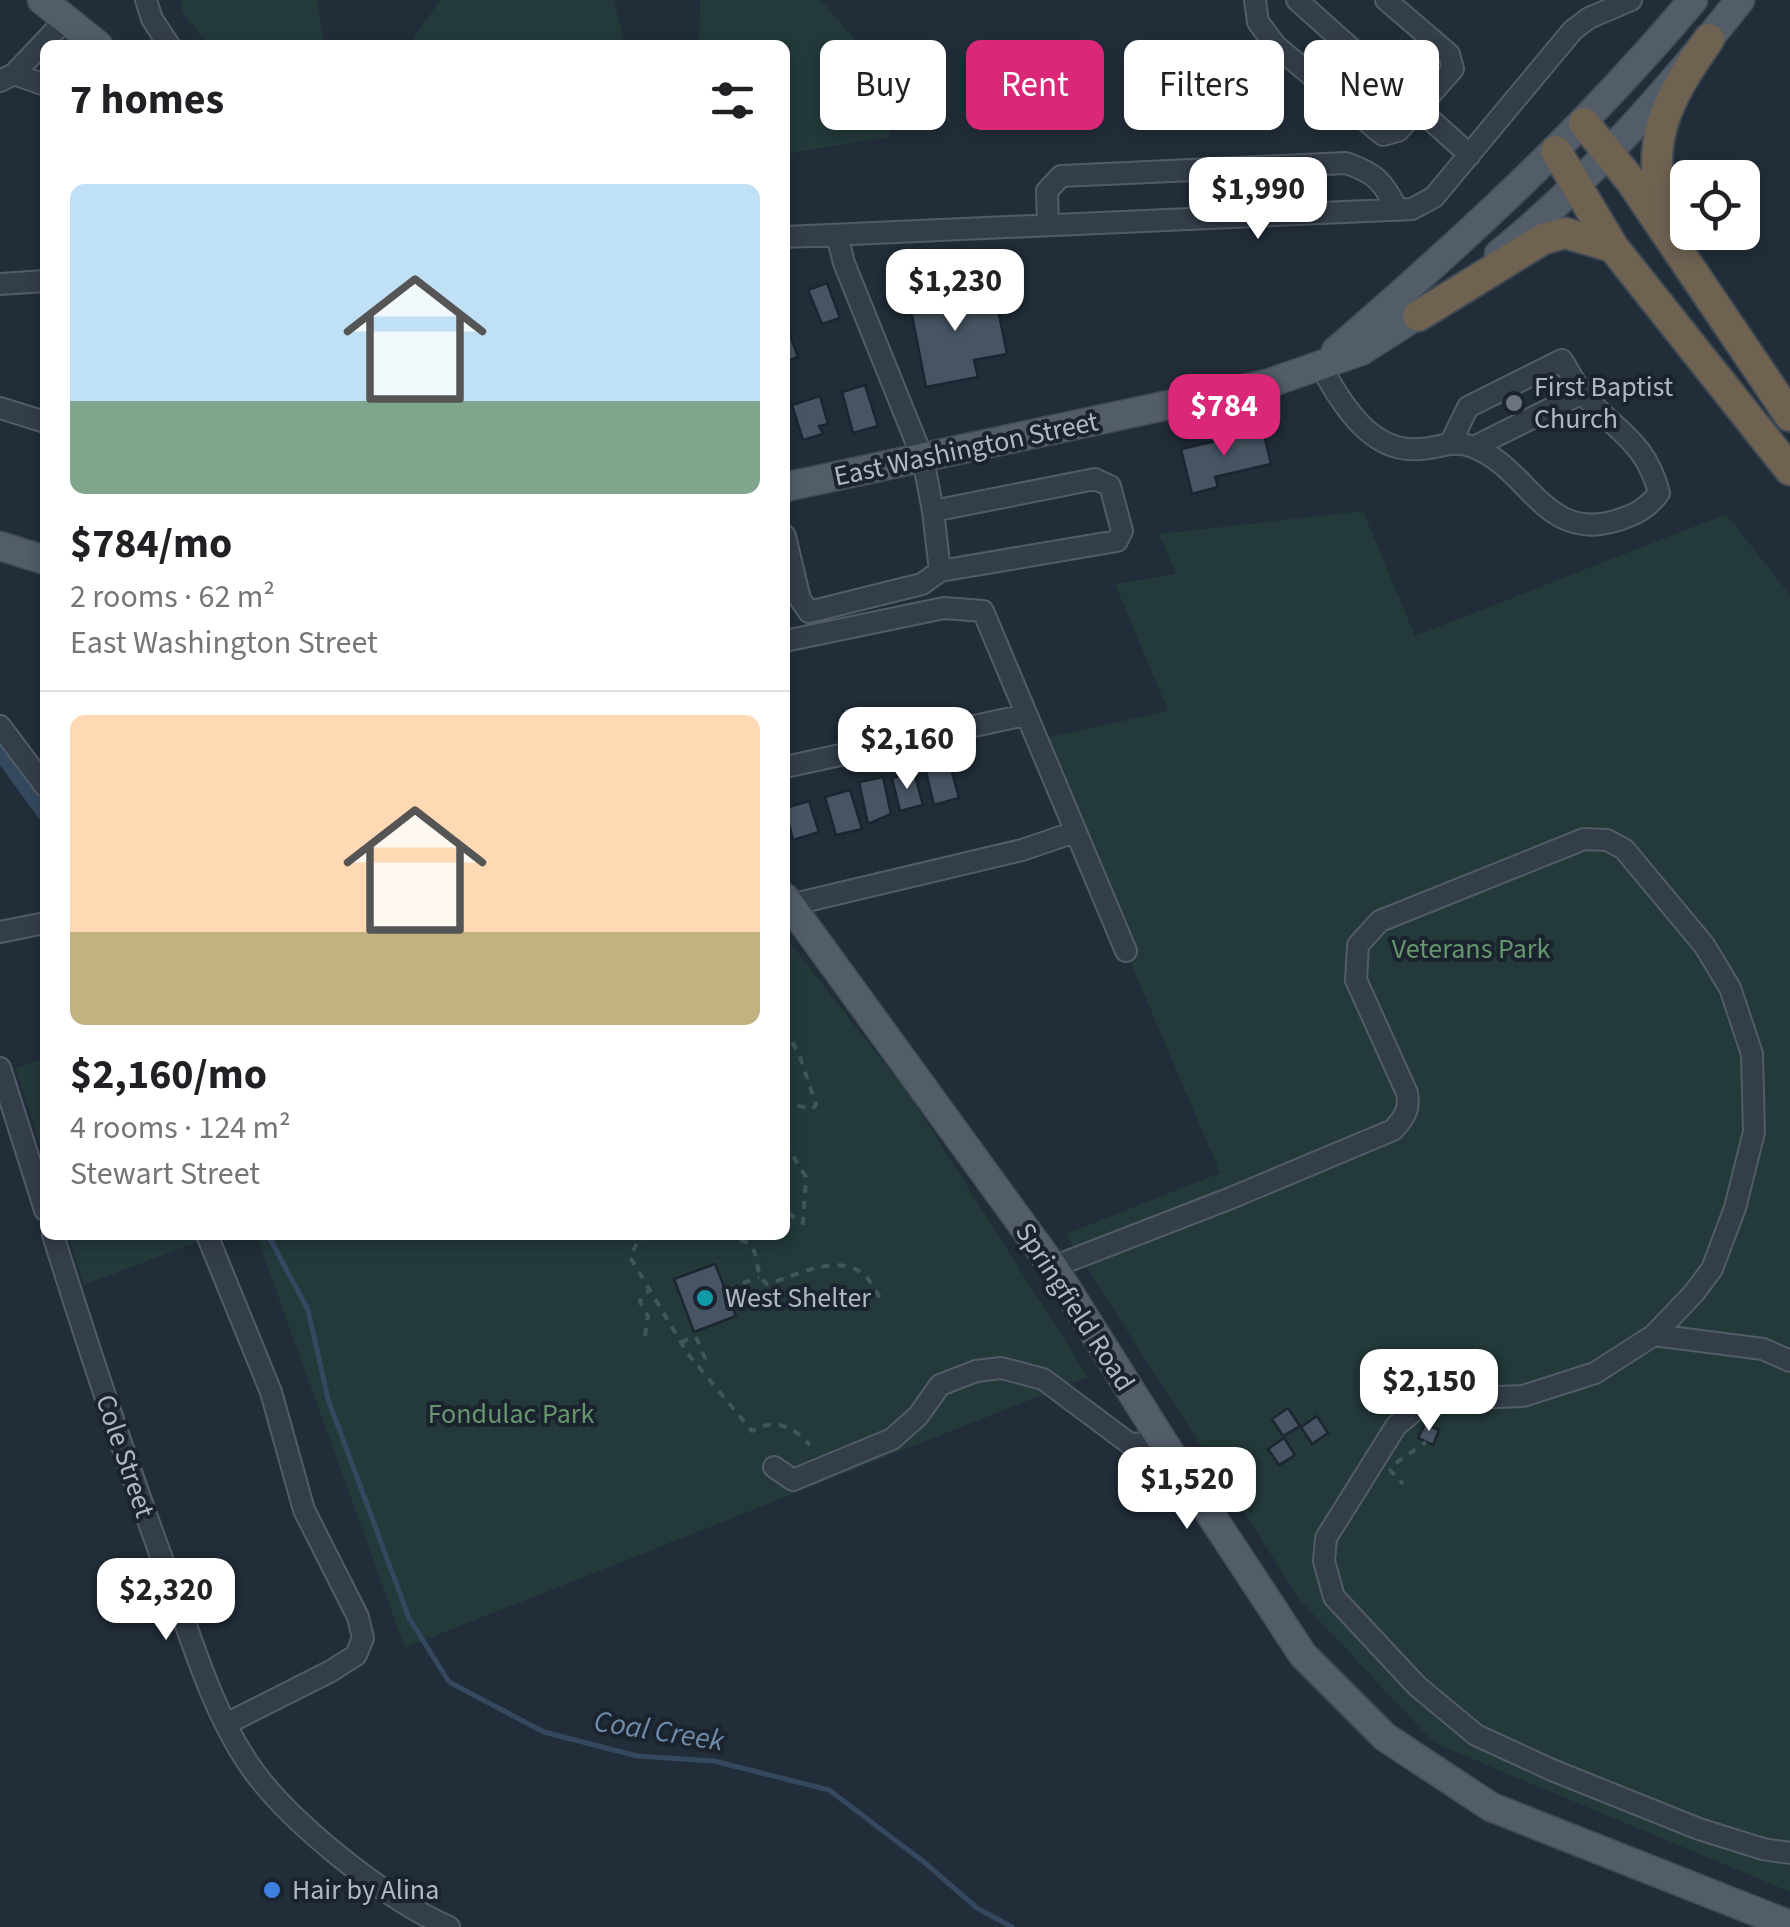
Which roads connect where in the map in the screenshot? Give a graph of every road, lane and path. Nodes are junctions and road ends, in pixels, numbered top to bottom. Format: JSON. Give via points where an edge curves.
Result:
{"nodes":[{"id":1,"x":146,"y":0,"type":"edge"},
{"id":2,"x":1255,"y":0,"type":"edge"},
{"id":3,"x":1297,"y":0,"type":"edge"},
{"id":4,"x":1386,"y":0,"type":"edge"},
{"id":5,"x":1693,"y":0,"type":"edge"},
{"id":6,"x":1740,"y":0,"type":"edge"},
{"id":7,"x":1618,"y":2,"type":"edge"},
{"id":8,"x":58,"y":8,"type":"edge"},
{"id":9,"x":1709,"y":39,"type":"junction"},
{"id":10,"x":93,"y":40,"type":"edge"},
{"id":11,"x":167,"y":40,"type":"edge"},
{"id":12,"x":1342,"y":40,"type":"edge"},
{"id":13,"x":1433,"y":40,"type":"edge"},
{"id":14,"x":1439,"y":45,"type":"edge"},
{"id":15,"x":1304,"y":69,"type":"edge"},
{"id":16,"x":7,"y":78,"type":"edge"},
{"id":17,"x":40,"y":83,"type":"edge"},
{"id":18,"x":1439,"y":84,"type":"edge"},
{"id":19,"x":1584,"y":122,"type":"junction"},
{"id":20,"x":1439,"y":127,"type":"edge"},
{"id":21,"x":1377,"y":130,"type":"edge"},
{"id":22,"x":1399,"y":130,"type":"edge"},
{"id":23,"x":1556,"y":151,"type":"junction"},
{"id":24,"x":1609,"y":153,"type":"junction"},
{"id":25,"x":1470,"y":155,"type":"junction"},
{"id":26,"x":1577,"y":184,"type":"junction"},
{"id":27,"x":1398,"y":210,"type":"junction"},
{"id":28,"x":1048,"y":224,"type":"junction"},
{"id":29,"x":837,"y":234,"type":"junction"},
{"id":30,"x":790,"y":237,"type":"edge"},
{"id":31,"x":1613,"y":247,"type":"junction"},
{"id":32,"x":40,"y":281,"type":"edge"},
{"id":33,"x":0,"y":284,"type":"edge"},
{"id":34,"x":1707,"y":291,"type":"junction"},
{"id":35,"x":1418,"y":316,"type":"junction"},
{"id":36,"x":1320,"y":365,"type":"junction"},
{"id":37,"x":1582,"y":393,"type":"junction"},
{"id":38,"x":0,"y":408,"type":"edge"},
{"id":39,"x":1790,"y":416,"type":"edge"},
{"id":40,"x":40,"y":420,"type":"edge"},
{"id":41,"x":1452,"y":442,"type":"junction"},
{"id":42,"x":1474,"y":447,"type":"junction"},
{"id":43,"x":923,"y":459,"type":"junction"},
{"id":44,"x":1790,"y":470,"type":"edge"},
{"id":45,"x":790,"y":485,"type":"edge"},
{"id":46,"x":933,"y":511,"type":"junction"},
{"id":47,"x":0,"y":546,"type":"edge"},
{"id":48,"x":790,"y":557,"type":"edge"},
{"id":49,"x":40,"y":558,"type":"edge"},
{"id":50,"x":940,"y":570,"type":"junction"},
{"id":51,"x":790,"y":640,"type":"edge"},
{"id":52,"x":1025,"y":715,"type":"junction"},
{"id":53,"x":0,"y":726,"type":"edge"},
{"id":54,"x":40,"y":750,"type":"edge"},
{"id":55,"x":19,"y":751,"type":"junction"},
{"id":56,"x":790,"y":766,"type":"edge"},
{"id":57,"x":40,"y":779,"type":"edge"},
{"id":58,"x":1074,"y":832,"type":"junction"},
{"id":59,"x":790,"y":902,"type":"edge"},
{"id":60,"x":790,"y":905,"type":"edge"},
{"id":61,"x":40,"y":923,"type":"edge"},
{"id":62,"x":0,"y":932,"type":"edge"},
{"id":63,"x":1126,"y":951,"type":"dead end"},
{"id":64,"x":790,"y":1038,"type":"edge"},
{"id":65,"x":0,"y":1068,"type":"edge"},
{"id":66,"x":790,"y":1105,"type":"edge"},
{"id":67,"x":5,"y":1106,"type":"edge"},
{"id":68,"x":790,"y":1151,"type":"edge"},
{"id":69,"x":40,"y":1197,"type":"edge"},
{"id":70,"x":790,"y":1215,"type":"edge"},
{"id":71,"x":55,"y":1240,"type":"edge"},
{"id":72,"x":208,"y":1240,"type":"edge"},
{"id":73,"x":640,"y":1240,"type":"edge"},
{"id":74,"x":739,"y":1240,"type":"edge"},
{"id":75,"x":1053,"y":1268,"type":"junction"},
{"id":76,"x":759,"y":1277,"type":"junction"},
{"id":77,"x":728,"y":1289,"type":"dead end"},
{"id":78,"x":650,"y":1290,"type":"junction"},
{"id":79,"x":882,"y":1300,"type":"dead end"},
{"id":80,"x":1654,"y":1335,"type":"junction"},
{"id":81,"x":645,"y":1336,"type":"dead end"},
{"id":82,"x":681,"y":1343,"type":"junction"},
{"id":83,"x":1790,"y":1360,"type":"edge"},
{"id":84,"x":699,"y":1368,"type":"junction"},
{"id":85,"x":1163,"y":1442,"type":"junction"},
{"id":86,"x":1426,"y":1442,"type":"dead end"},
{"id":87,"x":810,"y":1444,"type":"dead end"},
{"id":88,"x":774,"y":1467,"type":"dead end"},
{"id":89,"x":1388,"y":1469,"type":"dead end"},
{"id":90,"x":226,"y":1724,"type":"junction"},
{"id":91,"x":1790,"y":1853,"type":"edge"},
{"id":92,"x":1790,"y":1925,"type":"edge"},
{"id":93,"x":449,"y":1927,"type":"edge"}],
"edges":[{"from":1,"to":11,"type":"street"},
{"from":2,"to":15,"type":"street","via":[[1258,22]]},
{"from":3,"to":12,"type":"street"},
{"from":4,"to":13,"type":"street"},
{"from":5,"to":19,"type":"main road","name":"East Washington Street"},
{"from":6,"to":9,"type":"main road","name":"East Washington Street"},
{"from":7,"to":25,"type":"street","via":[[1573,30]]},
{"from":8,"to":10,"type":"main road"},
{"from":8,"to":16,"type":"street"},
{"from":9,"to":24,"type":"main road","name":"East Washington Street"},
{"from":9,"to":34,"type":"highway","via":[[1667,108],[1656,161],[1669,222]]},
{"from":14,"to":18,"type":"street","via":[[1453,68]]},
{"from":16,"to":17,"type":"street"},
{"from":19,"to":23,"type":"main road","name":"East Washington Street"},
{"from":19,"to":24,"type":"highway"},
{"from":20,"to":25,"type":"street"},
{"from":21,"to":22,"type":"street","via":[[1384,136]]},
{"from":23,"to":26,"type":"highway"},
{"from":23,"to":36,"type":"main road","name":"East Washington Street"},
{"from":24,"to":26,"type":"main road","name":"East Washington Street"},
{"from":24,"to":34,"type":"highway"},
{"from":25,"to":27,"type":"street","via":[[1425,204]]},
{"from":26,"to":31,"type":"highway"},
{"from":26,"to":35,"type":"main road","name":"East Washington Street"},
{"from":27,"to":28,"type":"street"},
{"from":27,"to":28,"type":"street","via":[[1381,181],[1346,163],[1061,176],[1047,191]]},
{"from":28,"to":29,"type":"street"},
{"from":29,"to":30,"type":"street"},
{"from":29,"to":43,"type":"street"},
{"from":31,"to":35,"type":"highway","via":[[1565,233],[1543,238]]},
{"from":31,"to":44,"type":"highway"},
{"from":32,"to":33,"type":"street"},
{"from":34,"to":39,"type":"highway"},
{"from":35,"to":36,"type":"main road","name":"East Washington Street","via":[[1362,351]]},
{"from":36,"to":41,"type":"street","via":[[1360,425],[1383,442],[1418,450]]},
{"from":36,"to":43,"type":"main road","name":"East Washington Street","via":[[1267,384]]},
{"from":37,"to":41,"type":"street","via":[[1562,360],[1468,407]]},
{"from":37,"to":42,"type":"street"},
{"from":37,"to":42,"type":"street","via":[[1641,450],[1654,474],[1659,493],[1630,517],[1603,525],[1560,519]]},
{"from":38,"to":40,"type":"street"},
{"from":41,"to":42,"type":"street"},
{"from":43,"to":45,"type":"main road","name":"East Washington Street"},
{"from":43,"to":46,"type":"street"},
{"from":46,"to":50,"type":"street"},
{"from":46,"to":50,"type":"street","via":[[1095,479],[1110,486],[1122,531],[1117,541]]},
{"from":47,"to":49,"type":"main road"},
{"from":48,"to":50,"type":"street","via":[[809,612],[922,584]]},
{"from":51,"to":52,"type":"street","via":[[944,608],[983,611]]},
{"from":52,"to":56,"type":"street"},
{"from":52,"to":58,"type":"street"},
{"from":53,"to":55,"type":"street"},
{"from":54,"to":55,"type":"street"},
{"from":55,"to":57,"type":"street"},
{"from":58,"to":59,"type":"street","via":[[1022,850]]},
{"from":58,"to":63,"type":"street"},
{"from":60,"to":75,"type":"main road","name":"Springfield Road"},
{"from":61,"to":62,"type":"street"},
{"from":64,"to":66,"type":"path","via":[[816,1104],[807,1110]]},
{"from":65,"to":67,"type":"street"},
{"from":67,"to":69,"type":"street"},
{"from":68,"to":70,"type":"path","via":[[806,1177],[802,1223]]},
{"from":71,"to":90,"type":"street","name":"Cole Street","via":[[123,1453]]},
{"from":72,"to":90,"type":"street","via":[[271,1392],[304,1510],[363,1638],[356,1656],[331,1672]]},
{"from":73,"to":78,"type":"path","via":[[630,1256]]},
{"from":74,"to":76,"type":"path","via":[[753,1250]]},
{"from":75,"to":80,"type":"street","via":[[1393,1130],[1404,1119],[1407,1094],[1356,980],[1358,945],[1380,921],[1584,839],[1607,840],[1624,849],[1704,945],[1730,988],[1752,1054],[1754,1132],[1726,1234],[1712,1269]]},
{"from":75,"to":85,"type":"main road","name":"Springfield Road"},
{"from":76,"to":77,"type":"path"},
{"from":76,"to":79,"type":"path","via":[[767,1284],[843,1266],[866,1276]]},
{"from":78,"to":81,"type":"path","via":[[640,1302],[648,1316]]},
{"from":78,"to":82,"type":"path"},
{"from":80,"to":83,"type":"street","via":[[1763,1349]]},
{"from":80,"to":91,"type":"street","via":[[1595,1373],[1546,1390],[1446,1399],[1415,1410],[1396,1426],[1326,1538],[1324,1561],[1334,1597],[1418,1686],[1476,1735],[1699,1829]]},
{"from":82,"to":84,"type":"path"},
{"from":82,"to":84,"type":"path","via":[[695,1336],[705,1358]]},
{"from":84,"to":87,"type":"path","via":[[752,1430],[780,1423]]},
{"from":85,"to":88,"type":"street","via":[[1130,1444],[1043,1380],[1001,1368],[940,1384],[892,1439],[793,1480]]},
{"from":85,"to":92,"type":"main road","name":"Springfield Road","via":[[1303,1655],[1385,1737],[1491,1807]]},
{"from":86,"to":89,"type":"path"},
{"from":90,"to":93,"type":"street","name":"Cole Street","via":[[258,1777],[296,1816],[384,1890]]}]}
